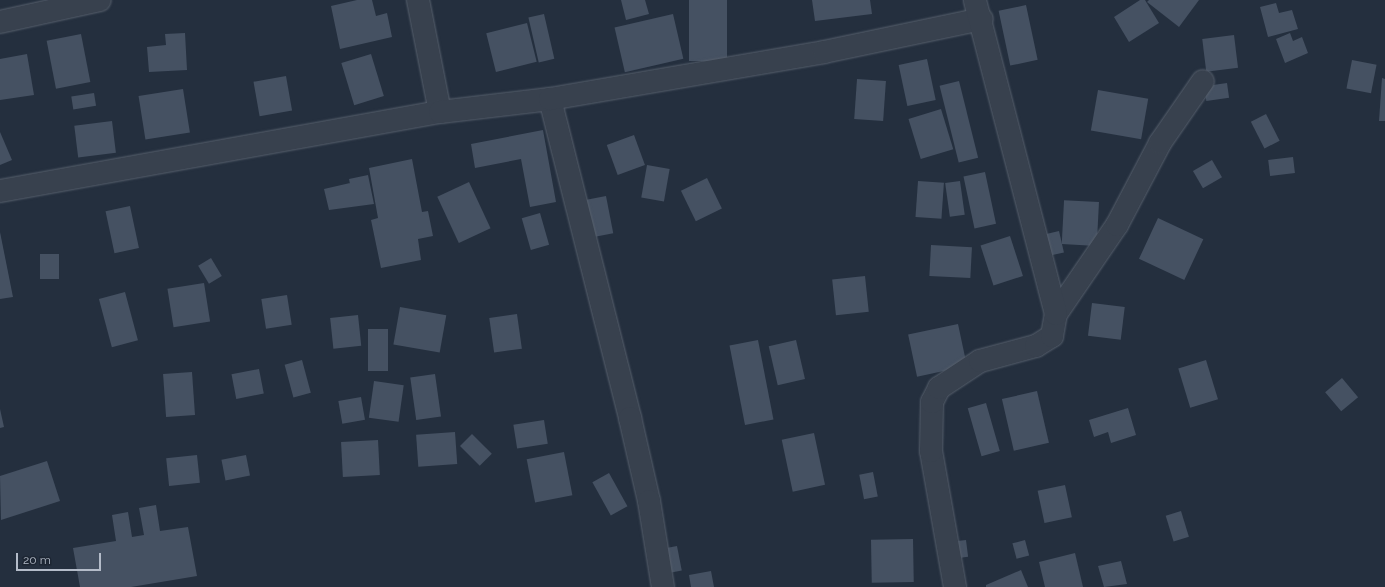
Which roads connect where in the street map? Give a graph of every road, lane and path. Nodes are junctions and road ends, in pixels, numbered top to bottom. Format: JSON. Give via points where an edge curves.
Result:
{"nodes":[{"id":1,"x":100,"y":0,"type":"edge"},
{"id":2,"x":418,"y":0,"type":"edge"},
{"id":3,"x":979,"y":9,"type":"edge"},
{"id":4,"x":0,"y":22,"type":"edge"},
{"id":5,"x":1203,"y":81,"type":"dead end"},
{"id":6,"x":550,"y":99,"type":"junction"},
{"id":7,"x":440,"y":112,"type":"junction"},
{"id":8,"x":0,"y":191,"type":"edge"},
{"id":9,"x":1056,"y":314,"type":"junction"},
{"id":10,"x":662,"y":587,"type":"edge"},
{"id":11,"x":956,"y":587,"type":"edge"}],
"edges":[{"from":1,"to":4,"type":"street"},
{"from":2,"to":7,"type":"street"},
{"from":3,"to":6,"type":"street","via":[[824,52]]},
{"from":3,"to":9,"type":"street"},
{"from":5,"to":9,"type":"street","via":[[1160,142],[1117,225]]},
{"from":6,"to":7,"type":"street"},
{"from":6,"to":10,"type":"street","via":[[630,418],[649,501]]},
{"from":7,"to":8,"type":"street"},
{"from":9,"to":11,"type":"street","via":[[1052,336],[1036,346],[980,361],[940,388],[932,402],[931,451]]}]}
